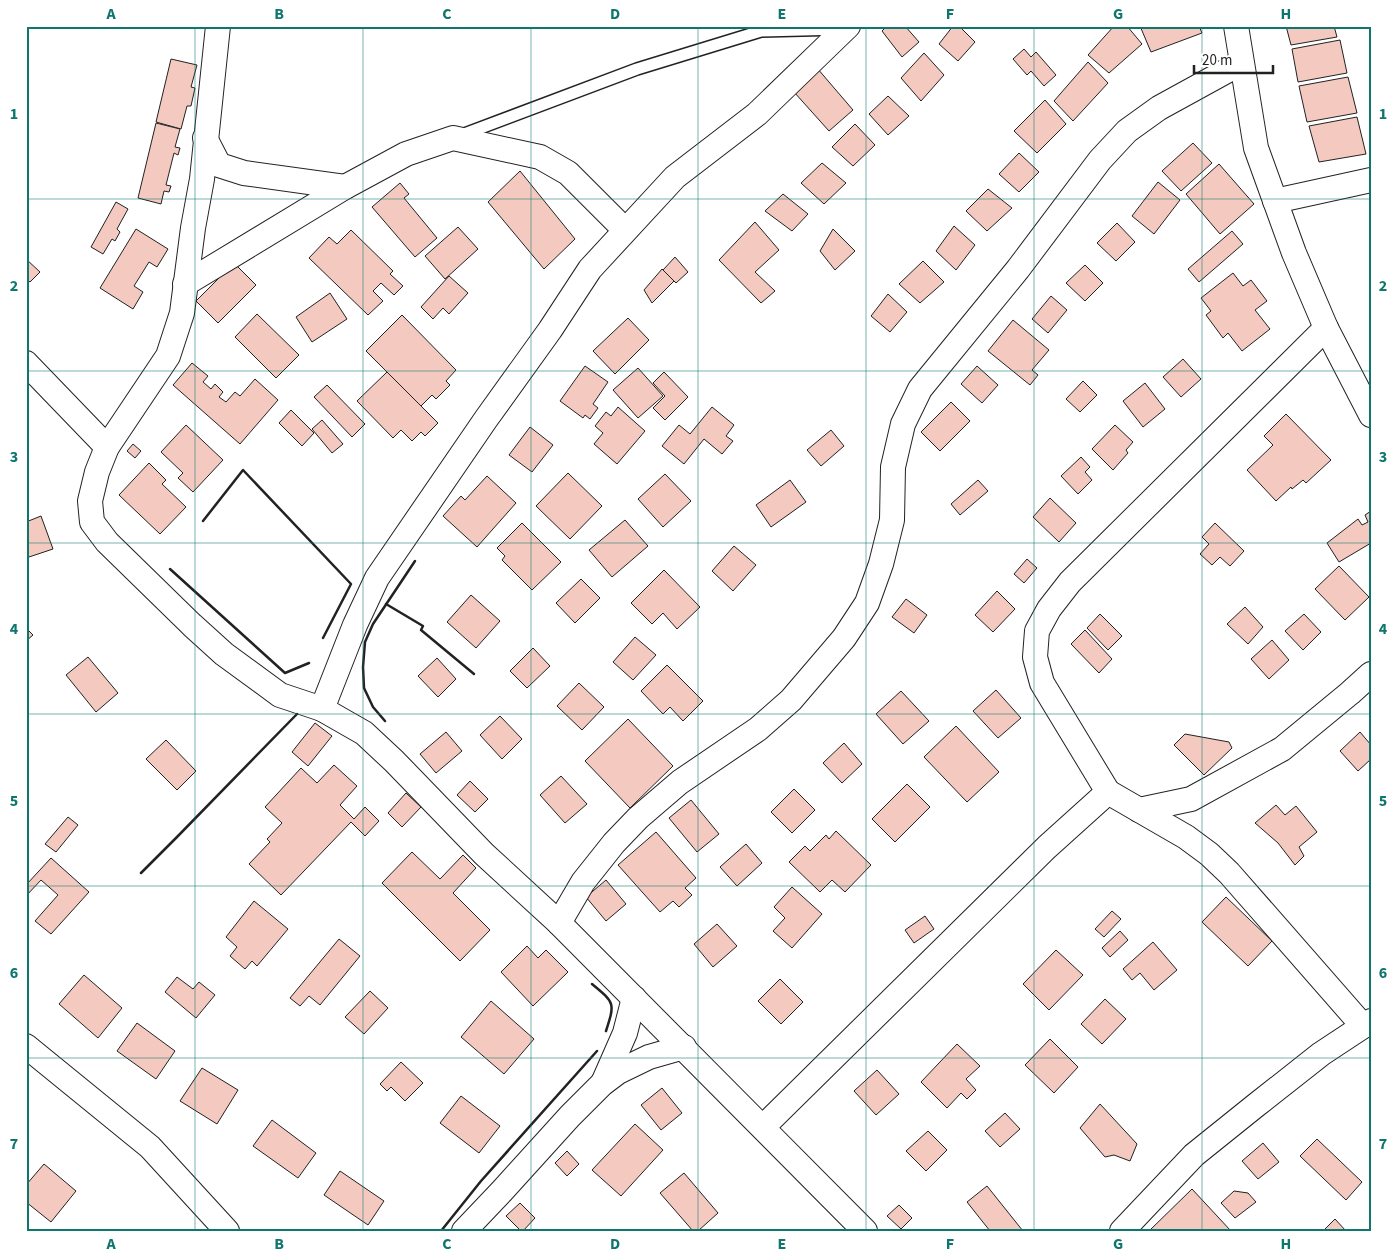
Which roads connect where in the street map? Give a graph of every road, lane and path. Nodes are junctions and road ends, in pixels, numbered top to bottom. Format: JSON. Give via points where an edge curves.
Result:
{"nodes":[{"id":1,"x":218,"y":26,"type":"edge"},
{"id":2,"x":1236,"y":26,"type":"edge"},
{"id":3,"x":846,"y":28,"type":"edge"},
{"id":4,"x":1241,"y":63,"type":"junction"},
{"id":5,"x":205,"y":138,"type":"junction"},
{"id":6,"x":453,"y":138,"type":"junction"},
{"id":7,"x":1371,"y":180,"type":"edge"},
{"id":8,"x":345,"y":187,"type":"junction"},
{"id":9,"x":1275,"y":201,"type":"junction"},
{"id":10,"x":625,"y":230,"type":"junction"},
{"id":11,"x":185,"y":284,"type":"junction"},
{"id":12,"x":1326,"y":328,"type":"junction"},
{"id":13,"x":26,"y":363,"type":"edge"},
{"id":14,"x":1371,"y":415,"type":"edge"},
{"id":15,"x":107,"y":446,"type":"junction"},
{"id":16,"x":1371,"y":674,"type":"edge"},
{"id":17,"x":322,"y":709,"type":"junction"},
{"id":18,"x":1108,"y":792,"type":"junction"},
{"id":19,"x":1139,"y":810,"type":"junction"},
{"id":20,"x":559,"y":923,"type":"junction"},
{"id":21,"x":634,"y":998,"type":"junction"},
{"id":22,"x":1367,"y":1024,"type":"edge"},
{"id":23,"x":26,"y":1046,"type":"edge"},
{"id":24,"x":684,"y":1047,"type":"junction"},
{"id":25,"x":602,"y":1084,"type":"junction"},
{"id":26,"x":762,"y":1128,"type":"junction"},
{"id":27,"x":227,"y":1231,"type":"edge"},
{"id":28,"x":464,"y":1231,"type":"edge"},
{"id":29,"x":865,"y":1231,"type":"edge"},
{"id":30,"x":1122,"y":1231,"type":"edge"}],
"edges":[{"from":1,"to":5,"type":"street"},
{"from":2,"to":4,"type":"street"},
{"from":3,"to":6,"type":"lane","via":[[761,31],[638,69]]},
{"from":3,"to":10,"type":"street","via":[[757,114],[675,177]]},
{"from":4,"to":9,"type":"street","via":[[1256,148]]},
{"from":4,"to":20,"type":"street","via":[[1160,108],[1127,131],[1100,160],[920,389],[901,432],[894,468],[892,520],[881,564],[867,603],[844,638],[791,700],[758,729],[680,782],[638,818],[584,882]]},
{"from":5,"to":8,"type":"street","via":[[219,165],[244,173]]},
{"from":5,"to":11,"type":"street","via":[[202,179]]},
{"from":6,"to":8,"type":"street","via":[[406,154]]},
{"from":6,"to":10,"type":"street","via":[[540,157],[568,173]]},
{"from":7,"to":9,"type":"street"},
{"from":8,"to":11,"type":"street"},
{"from":9,"to":12,"type":"street"},
{"from":10,"to":17,"type":"street","via":[[590,269],[377,578]]},
{"from":11,"to":15,"type":"street","via":[[182,313],[168,356]]},
{"from":12,"to":14,"type":"street"},
{"from":12,"to":18,"type":"street","via":[[1070,582],[1048,609],[1037,630],[1035,658],[1042,683]]},
{"from":13,"to":15,"type":"street"},
{"from":15,"to":17,"type":"street","via":[[90,501],[92,522],[107,542],[224,654],[280,695]]},
{"from":16,"to":19,"type":"street","via":[[1282,749],[1191,799]]},
{"from":17,"to":20,"type":"street","via":[[364,733],[484,854]]},
{"from":18,"to":19,"type":"street"},
{"from":18,"to":26,"type":"street"},
{"from":19,"to":22,"type":"street","via":[[1186,836],[1209,854]]},
{"from":20,"to":21,"type":"street"},
{"from":21,"to":24,"type":"street"},
{"from":21,"to":25,"type":"street","via":[[625,1033]]},
{"from":22,"to":30,"type":"street","via":[[1321,1054],[1194,1155]]},
{"from":23,"to":27,"type":"street","via":[[150,1147]]},
{"from":24,"to":25,"type":"street","via":[[650,1057],[618,1072]]},
{"from":24,"to":26,"type":"street"},
{"from":25,"to":28,"type":"street"},
{"from":26,"to":29,"type":"street"}]}
